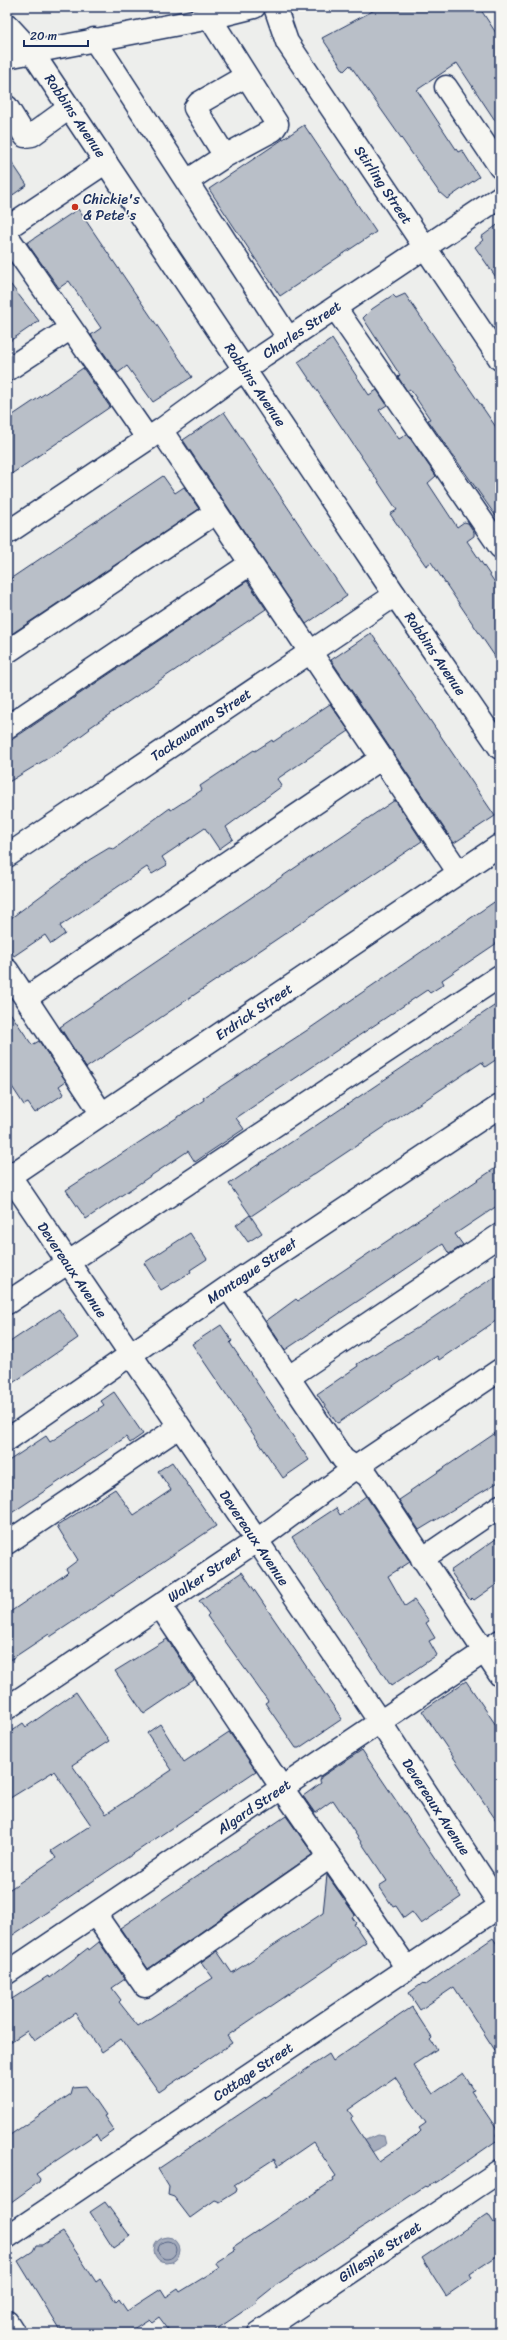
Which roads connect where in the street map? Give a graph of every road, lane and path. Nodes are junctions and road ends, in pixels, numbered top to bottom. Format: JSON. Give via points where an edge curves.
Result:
{"nodes":[{"id":1,"x":254,"y":7,"type":"edge"},
{"id":2,"x":275,"y":7,"type":"edge"},
{"id":3,"x":210,"y":18,"type":"junction"},
{"id":4,"x":7,"y":25,"type":"edge"},
{"id":5,"x":94,"y":39,"type":"junction"},
{"id":6,"x":32,"y":52,"type":"junction"},
{"id":7,"x":7,"y":57,"type":"edge"},
{"id":8,"x":246,"y":76,"type":"junction"},
{"id":9,"x":446,"y":87,"type":"dead end"},
{"id":10,"x":7,"y":107,"type":"edge"},
{"id":11,"x":69,"y":108,"type":"junction"},
{"id":12,"x":225,"y":156,"type":"junction"},
{"id":13,"x":106,"y":162,"type":"junction"},
{"id":14,"x":500,"y":167,"type":"edge"},
{"id":15,"x":187,"y":181,"type":"junction"},
{"id":16,"x":500,"y":197,"type":"edge"},
{"id":17,"x":7,"y":228,"type":"edge"},
{"id":18,"x":7,"y":236,"type":"edge"},
{"id":19,"x":425,"y":248,"type":"junction"},
{"id":20,"x":336,"y":308,"type":"junction"},
{"id":21,"x":71,"y":328,"type":"junction"},
{"id":22,"x":289,"y":339,"type":"junction"},
{"id":23,"x":500,"y":359,"type":"edge"},
{"id":24,"x":7,"y":370,"type":"edge"},
{"id":25,"x":246,"y":370,"type":"junction"},
{"id":26,"x":154,"y":434,"type":"junction"},
{"id":27,"x":215,"y":513,"type":"junction"},
{"id":28,"x":7,"y":533,"type":"edge"},
{"id":29,"x":500,"y":547,"type":"edge"},
{"id":30,"x":250,"y":564,"type":"junction"},
{"id":31,"x":394,"y":595,"type":"junction"},
{"id":32,"x":7,"y":652,"type":"edge"},
{"id":33,"x":310,"y":652,"type":"junction"},
{"id":34,"x":7,"y":727,"type":"edge"},
{"id":35,"x":500,"y":748,"type":"edge"},
{"id":36,"x":382,"y":758,"type":"junction"},
{"id":37,"x":500,"y":845,"type":"edge"},
{"id":38,"x":7,"y":856,"type":"edge"},
{"id":39,"x":459,"y":874,"type":"junction"},
{"id":40,"x":7,"y":970,"type":"edge"},
{"id":41,"x":500,"y":976,"type":"edge"},
{"id":42,"x":26,"y":998,"type":"junction"},
{"id":43,"x":500,"y":1106,"type":"edge"},
{"id":44,"x":102,"y":1114,"type":"junction"},
{"id":45,"x":8,"y":1176,"type":"edge"},
{"id":46,"x":500,"y":1235,"type":"edge"},
{"id":47,"x":67,"y":1262,"type":"junction"},
{"id":48,"x":228,"y":1287,"type":"junction"},
{"id":49,"x":7,"y":1303,"type":"edge"},
{"id":50,"x":129,"y":1354,"type":"junction"},
{"id":51,"x":500,"y":1370,"type":"edge"},
{"id":52,"x":289,"y":1377,"type":"junction"},
{"id":53,"x":179,"y":1427,"type":"junction"},
{"id":54,"x":7,"y":1440,"type":"edge"},
{"id":55,"x":356,"y":1468,"type":"junction"},
{"id":56,"x":500,"y":1506,"type":"edge"},
{"id":57,"x":256,"y":1541,"type":"junction"},
{"id":58,"x":7,"y":1543,"type":"edge"},
{"id":59,"x":422,"y":1559,"type":"junction"},
{"id":60,"x":160,"y":1606,"type":"junction"},
{"id":61,"x":492,"y":1646,"type":"edge"},
{"id":62,"x":500,"y":1675,"type":"edge"},
{"id":63,"x":7,"y":1708,"type":"edge"},
{"id":64,"x":380,"y":1722,"type":"junction"},
{"id":65,"x":282,"y":1788,"type":"junction"},
{"id":66,"x":330,"y":1857,"type":"junction"},
{"id":67,"x":500,"y":1906,"type":"edge"},
{"id":68,"x":94,"y":1914,"type":"junction"},
{"id":69,"x":407,"y":1968,"type":"junction"},
{"id":70,"x":7,"y":1973,"type":"edge"},
{"id":71,"x":500,"y":2171,"type":"edge"},
{"id":72,"x":7,"y":2237,"type":"edge"},
{"id":73,"x":7,"y":2322,"type":"edge"},
{"id":74,"x":14,"y":2333,"type":"edge"},
{"id":75,"x":259,"y":2333,"type":"edge"}],
"edges":[{"from":1,"to":3,"type":"main road"},
{"from":2,"to":19,"type":"main road","name":"Stirling Street","via":[[287,42]]},
{"from":3,"to":5,"type":"main road"},
{"from":3,"to":8,"type":"main road"},
{"from":4,"to":6,"type":"main road","name":"Robbins Avenue"},
{"from":5,"to":6,"type":"main road"},
{"from":5,"to":15,"type":"main road"},
{"from":6,"to":7,"type":"main road"},
{"from":6,"to":11,"type":"main road","name":"Robbins Avenue"},
{"from":8,"to":12,"type":"main road","via":[[199,103],[195,108]]},
{"from":8,"to":12,"type":"main road","via":[[277,124],[273,130]]},
{"from":9,"to":14,"type":"main road"},
{"from":10,"to":11,"type":"main road","via":[[26,136]]},
{"from":11,"to":13,"type":"main road","name":"Robbins Avenue"},
{"from":12,"to":15,"type":"main road"},
{"from":13,"to":17,"type":"main road"},
{"from":13,"to":25,"type":"main road","name":"Robbins Avenue"},
{"from":15,"to":22,"type":"main road"},
{"from":16,"to":19,"type":"main road","name":"Charles Street"},
{"from":18,"to":21,"type":"main road"},
{"from":19,"to":20,"type":"main road","name":"Charles Street"},
{"from":19,"to":23,"type":"main road","name":"Stirling Street"},
{"from":20,"to":22,"type":"main road","name":"Charles Street"},
{"from":20,"to":29,"type":"main road"},
{"from":21,"to":24,"type":"main road"},
{"from":21,"to":26,"type":"main road"},
{"from":22,"to":25,"type":"main road","name":"Charles Street"},
{"from":25,"to":26,"type":"main road","name":"Charles Street"},
{"from":25,"to":31,"type":"main road","name":"Robbins Avenue"},
{"from":26,"to":27,"type":"main road"},
{"from":26,"to":28,"type":"main road","name":"Charles Street"},
{"from":27,"to":30,"type":"main road"},
{"from":27,"to":32,"type":"main road"},
{"from":30,"to":33,"type":"main road"},
{"from":30,"to":34,"type":"main road"},
{"from":31,"to":33,"type":"main road","name":"Tackawanna Street"},
{"from":31,"to":35,"type":"main road","name":"Robbins Avenue"},
{"from":33,"to":36,"type":"main road"},
{"from":33,"to":38,"type":"main road","name":"Tackawanna Street"},
{"from":36,"to":39,"type":"main road"},
{"from":36,"to":42,"type":"main road"},
{"from":37,"to":39,"type":"main road","name":"Erdrick Street"},
{"from":39,"to":44,"type":"main road","name":"Erdrick Street"},
{"from":40,"to":42,"type":"main road"},
{"from":41,"to":47,"type":"main road"},
{"from":42,"to":44,"type":"main road"},
{"from":43,"to":48,"type":"main road","name":"Montague Street"},
{"from":44,"to":45,"type":"main road","name":"Erdrick Street"},
{"from":45,"to":47,"type":"main road","name":"Devereaux Avenue"},
{"from":46,"to":52,"type":"main road"},
{"from":47,"to":49,"type":"main road"},
{"from":47,"to":50,"type":"main road","name":"Devereaux Avenue"},
{"from":48,"to":50,"type":"main road","name":"Montague Street"},
{"from":48,"to":52,"type":"main road"},
{"from":50,"to":53,"type":"main road","name":"Devereaux Avenue"},
{"from":50,"to":54,"type":"main road","name":"Montague Street"},
{"from":51,"to":55,"type":"main road","name":"Walker Street"},
{"from":52,"to":55,"type":"main road","via":[[343,1459]]},
{"from":53,"to":57,"type":"main road","name":"Devereaux Avenue"},
{"from":53,"to":58,"type":"main road"},
{"from":55,"to":57,"type":"main road","name":"Walker Street"},
{"from":55,"to":59,"type":"main road","via":[[368,1476]]},
{"from":56,"to":59,"type":"main road"},
{"from":57,"to":60,"type":"main road","name":"Walker Street"},
{"from":57,"to":64,"type":"main road","name":"Devereaux Avenue"},
{"from":59,"to":61,"type":"main road"},
{"from":60,"to":63,"type":"main road","name":"Walker Street"},
{"from":60,"to":65,"type":"main road"},
{"from":61,"to":62,"type":"main road"},
{"from":61,"to":64,"type":"main road","name":"Algard Street"},
{"from":64,"to":65,"type":"main road","name":"Algard Street"},
{"from":64,"to":67,"type":"main road","name":"Devereaux Avenue"},
{"from":65,"to":66,"type":"main road"},
{"from":65,"to":68,"type":"main road","name":"Algard Street"},
{"from":66,"to":68,"type":"main road","via":[[145,1986]]},
{"from":66,"to":69,"type":"main road"},
{"from":67,"to":69,"type":"main road","name":"Cottage Street"},
{"from":68,"to":70,"type":"main road","name":"Algard Street"},
{"from":69,"to":72,"type":"main road","name":"Cottage Street"},
{"from":71,"to":75,"type":"main road","name":"Gillespie Street"},
{"from":73,"to":74,"type":"main road"}]}
